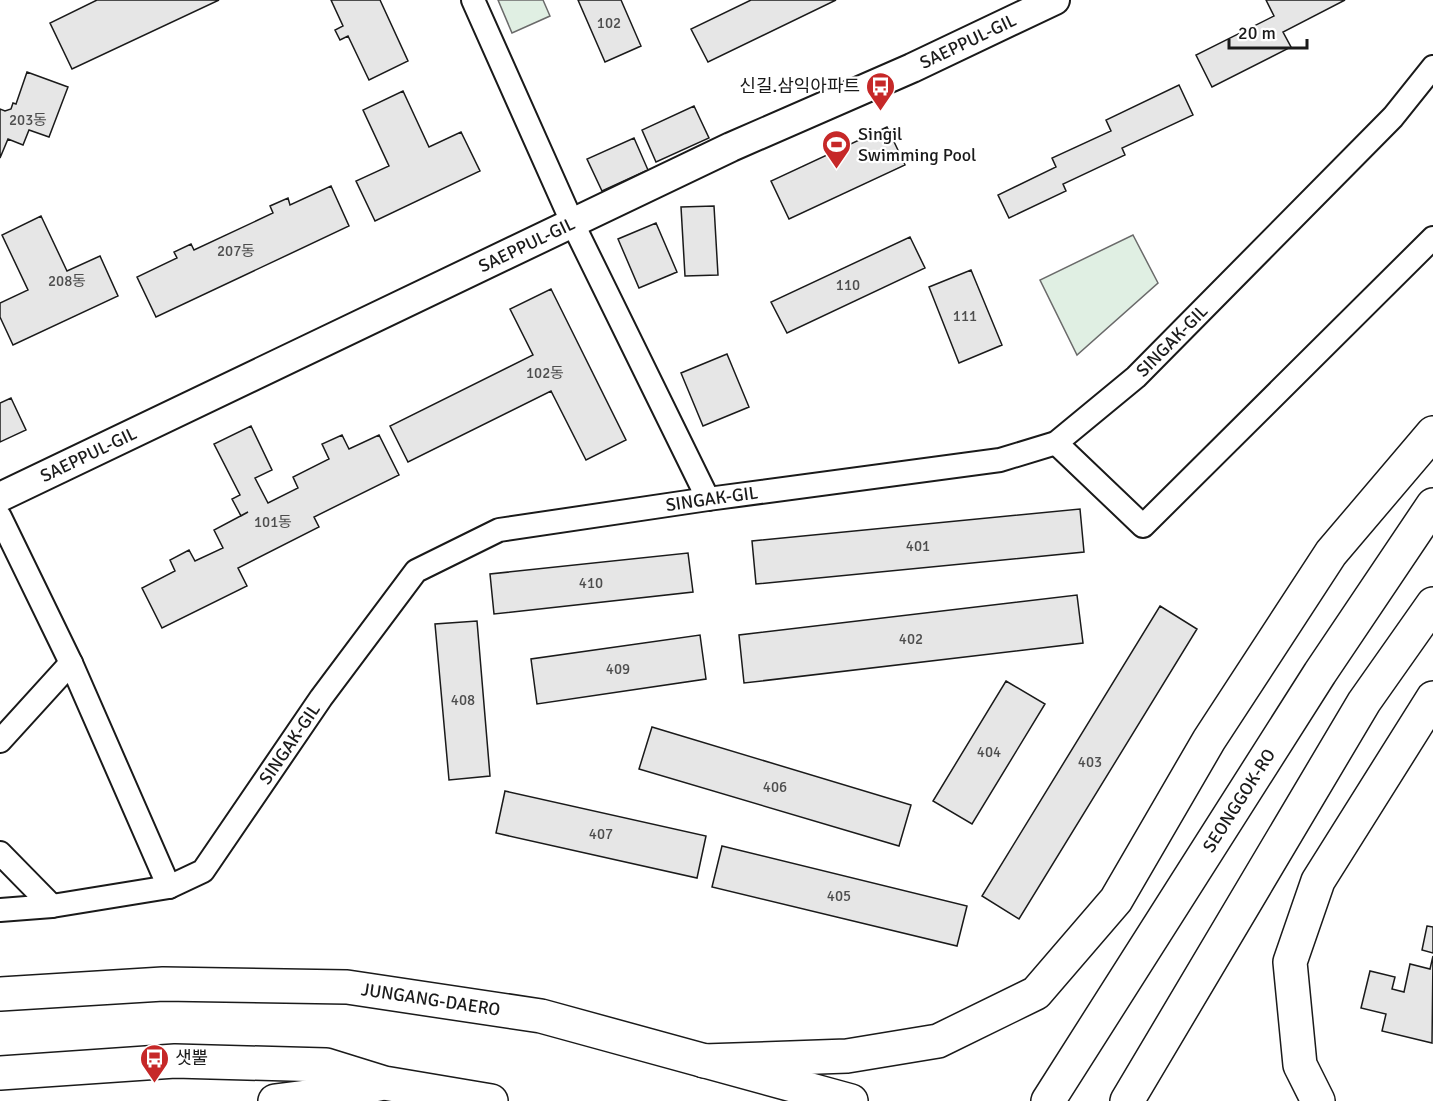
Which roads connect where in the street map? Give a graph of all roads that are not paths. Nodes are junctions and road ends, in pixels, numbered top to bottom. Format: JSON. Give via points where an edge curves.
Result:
{"nodes":[{"id":1,"x":473,"y":0,"type":"edge"},
{"id":2,"x":1055,"y":0,"type":"edge"},
{"id":3,"x":1433,"y":67,"type":"edge"},
{"id":4,"x":572,"y":222,"type":"junction"},
{"id":5,"x":1433,"y":238,"type":"edge"},
{"id":6,"x":1433,"y":433,"type":"edge"},
{"id":7,"x":1056,"y":443,"type":"junction"},
{"id":8,"x":0,"y":497,"type":"edge"},
{"id":9,"x":708,"y":499,"type":"junction"},
{"id":10,"x":1433,"y":505,"type":"edge"},
{"id":11,"x":0,"y":517,"type":"edge"},
{"id":12,"x":1433,"y":604,"type":"edge"},
{"id":13,"x":71,"y":663,"type":"junction"},
{"id":14,"x":1433,"y":698,"type":"edge"},
{"id":15,"x":0,"y":741,"type":"edge"},
{"id":16,"x":0,"y":853,"type":"edge"},
{"id":17,"x":169,"y":887,"type":"junction"},
{"id":18,"x":52,"y":906,"type":"junction"},
{"id":19,"x":0,"y":910,"type":"edge"},
{"id":20,"x":0,"y":994,"type":"edge"},
{"id":21,"x":704,"y":1061,"type":"junction"},
{"id":22,"x":0,"y":1073,"type":"edge"},
{"id":23,"x":384,"y":1083,"type":"junction"},
{"id":24,"x":274,"y":1101,"type":"edge"},
{"id":25,"x":491,"y":1101,"type":"edge"},
{"id":26,"x":851,"y":1101,"type":"edge"},
{"id":27,"x":1048,"y":1101,"type":"edge"},
{"id":28,"x":1127,"y":1101,"type":"edge"},
{"id":29,"x":1318,"y":1101,"type":"edge"}],
"edges":[{"from":1,"to":4,"type":"street"},
{"from":2,"to":4,"type":"street","name":"SAEPPUL-GIL"},
{"from":3,"to":7,"type":"street","name":"SINGAK-GIL","via":[[1393,117],[1144,368]]},
{"from":4,"to":8,"type":"street","name":"SAEPPUL-GIL"},
{"from":4,"to":9,"type":"street"},
{"from":5,"to":7,"type":"street","via":[[1143,526]]},
{"from":6,"to":21,"type":"main road","via":[[1331,553],[1209,740],[1116,900],[1036,993],[938,1041],[847,1056]]},
{"from":7,"to":9,"type":"street","name":"SINGAK-GIL","via":[[1000,460]]},
{"from":9,"to":17,"type":"street","name":"SINGAK-GIL","via":[[499,530],[416,571],[321,698],[203,871]]},
{"from":10,"to":27,"type":"main road","name":"SEONGGOK-RO","via":[[1320,673]]},
{"from":11,"to":13,"type":"street"},
{"from":12,"to":28,"type":"main road","via":[[1364,702]]},
{"from":13,"to":15,"type":"street"},
{"from":13,"to":17,"type":"street"},
{"from":14,"to":29,"type":"main road","via":[[1318,881],[1290,962],[1300,1065]]},
{"from":16,"to":18,"type":"street"},
{"from":17,"to":18,"type":"street","name":"SINGAK-GIL"},
{"from":18,"to":19,"type":"street","name":"SINGAK-GIL"},
{"from":20,"to":21,"type":"main road","name":"JUNGANG-DAERO","via":[[163,984],[347,987],[542,1016]]},
{"from":21,"to":26,"type":"main road","name":"JUNGANG-DAERO"},
{"from":22,"to":23,"type":"main road","via":[[175,1061],[221,1062],[326,1065]]},
{"from":23,"to":24,"type":"main road"},
{"from":23,"to":25,"type":"main road"}]}
